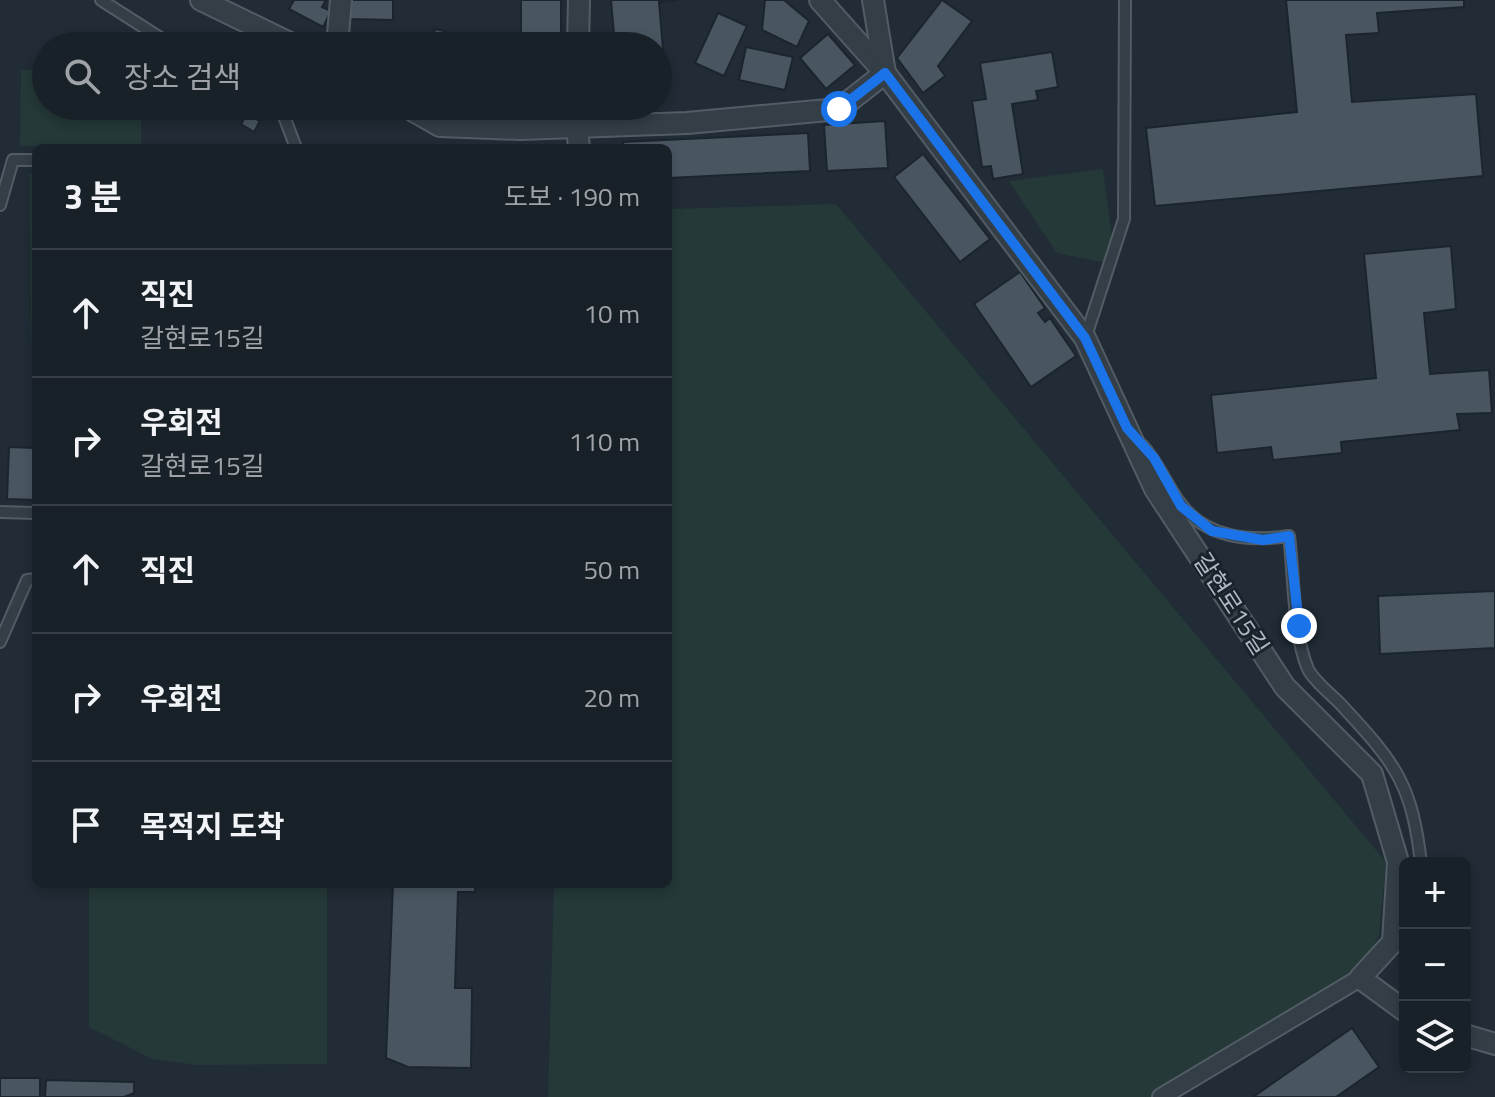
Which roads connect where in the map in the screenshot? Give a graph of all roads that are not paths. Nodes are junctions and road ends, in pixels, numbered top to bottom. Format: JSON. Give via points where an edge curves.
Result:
{"nodes":[{"id":1,"x":101,"y":0,"type":"edge"},
{"id":2,"x":201,"y":0,"type":"edge"},
{"id":3,"x":341,"y":0,"type":"edge"},
{"id":4,"x":579,"y":0,"type":"edge"},
{"id":5,"x":820,"y":0,"type":"edge"},
{"id":6,"x":873,"y":0,"type":"edge"},
{"id":7,"x":1125,"y":0,"type":"edge"},
{"id":8,"x":151,"y":32,"type":"edge"},
{"id":9,"x":267,"y":32,"type":"edge"},
{"id":10,"x":338,"y":32,"type":"edge"},
{"id":11,"x":578,"y":32,"type":"edge"},
{"id":12,"x":885,"y":73,"type":"junction"},
{"id":13,"x":285,"y":120,"type":"edge"},
{"id":14,"x":430,"y":120,"type":"edge"},
{"id":15,"x":578,"y":138,"type":"edge"},
{"id":16,"x":294,"y":144,"type":"edge"},
{"id":17,"x":32,"y":160,"type":"edge"},
{"id":18,"x":0,"y":205,"type":"edge"},
{"id":19,"x":1085,"y":338,"type":"junction"},
{"id":20,"x":1127,"y":428,"type":"junction"},
{"id":21,"x":0,"y":512,"type":"edge"},
{"id":22,"x":32,"y":513,"type":"edge"},
{"id":23,"x":32,"y":579,"type":"edge"},
{"id":24,"x":0,"y":642,"type":"edge"},
{"id":25,"x":1420,"y":857,"type":"edge"},
{"id":26,"x":1360,"y":978,"type":"junction"},
{"id":27,"x":1399,"y":1007,"type":"edge"},
{"id":28,"x":1471,"y":1037,"type":"edge"},
{"id":29,"x":1495,"y":1044,"type":"edge"},
{"id":30,"x":1161,"y":1097,"type":"edge"}],
"edges":[{"from":1,"to":8,"type":"lane"},
{"from":2,"to":9,"type":"street"},
{"from":3,"to":10,"type":"street"},
{"from":4,"to":11,"type":"street"},
{"from":5,"to":12,"type":"street","name":"갈현로15길"},
{"from":6,"to":12,"type":"street"},
{"from":7,"to":19,"type":"lane","via":[[1124,219]]},
{"from":12,"to":15,"type":"street","via":[[839,109]]},
{"from":12,"to":19,"type":"street","name":"갈현로15길"},
{"from":13,"to":16,"type":"lane"},
{"from":14,"to":15,"type":"street","via":[[440,126]]},
{"from":17,"to":18,"type":"lane","via":[[13,160]]},
{"from":19,"to":20,"type":"street","name":"갈현로15길"},
{"from":20,"to":25,"type":"lane","via":[[1154,458],[1181,506],[1212,531],[1263,540],[1289,536],[1309,672],[1379,745],[1400,777],[1412,802]]},
{"from":20,"to":26,"type":"street","name":"갈현로15길","via":[[1155,489],[1285,687],[1372,774],[1398,862],[1393,942]]},
{"from":21,"to":22,"type":"lane"},
{"from":23,"to":24,"type":"lane","via":[[27,580]]},
{"from":26,"to":27,"type":"street"},
{"from":26,"to":30,"type":"street"},
{"from":28,"to":29,"type":"street"}]}
